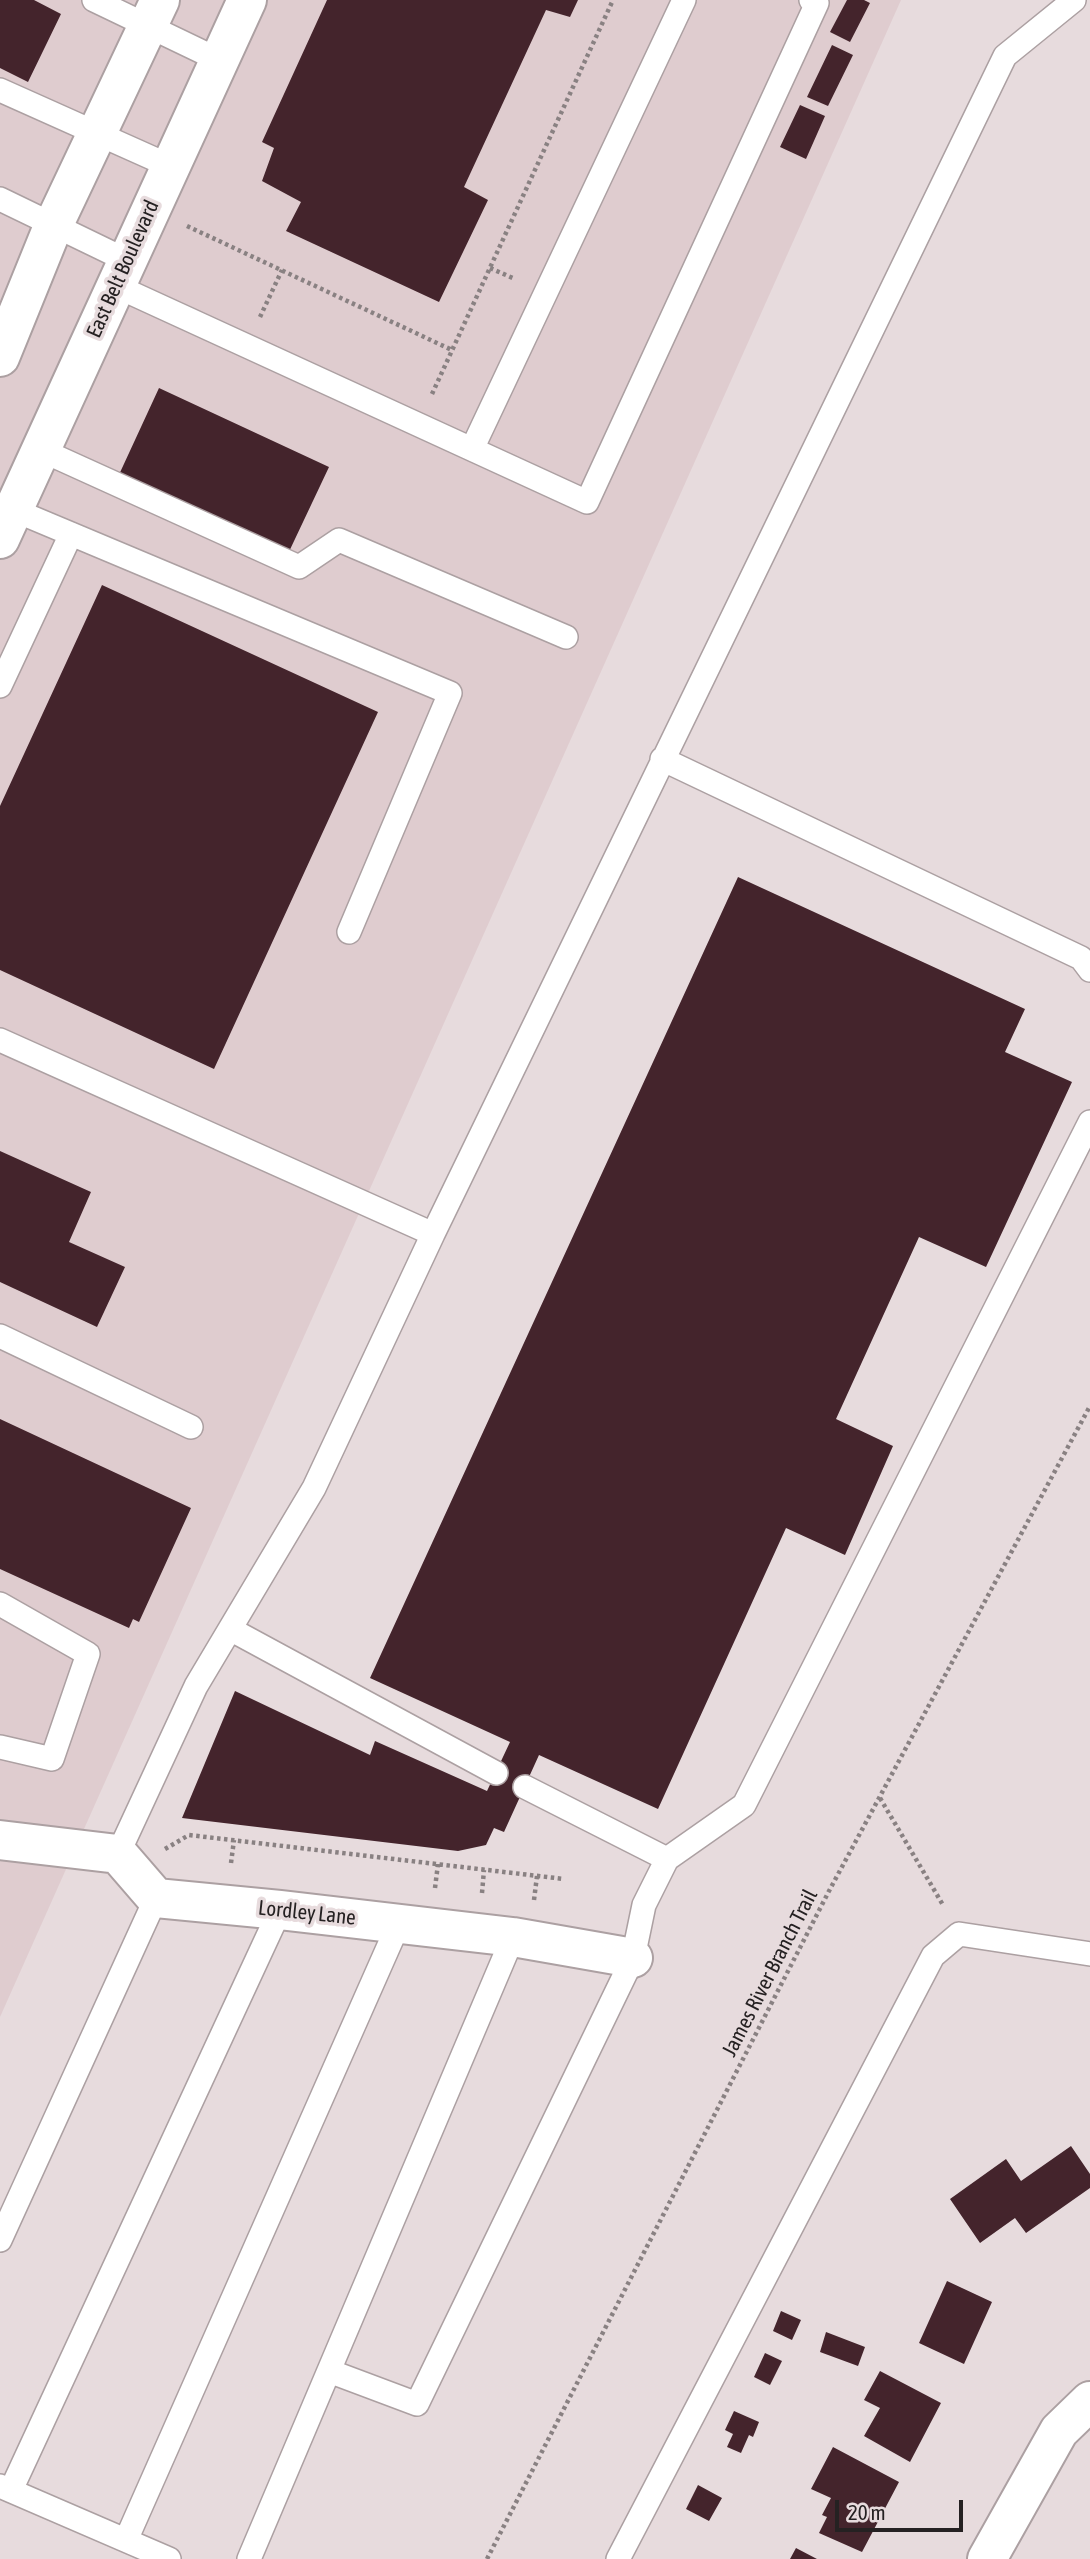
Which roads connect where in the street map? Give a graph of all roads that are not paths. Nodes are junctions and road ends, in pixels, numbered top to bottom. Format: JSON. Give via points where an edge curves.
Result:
{"nodes":[{"id":1,"x":94,"y":0,"type":"edge"},
{"id":2,"x":247,"y":0,"type":"edge"},
{"id":3,"x":684,"y":0,"type":"edge"},
{"id":4,"x":811,"y":0,"type":"edge"},
{"id":5,"x":1074,"y":0,"type":"edge"},
{"id":6,"x":154,"y":13,"type":"edge"},
{"id":7,"x":219,"y":60,"type":"junction"},
{"id":8,"x":0,"y":90,"type":"edge"},
{"id":9,"x":97,"y":132,"type":"junction"},
{"id":10,"x":170,"y":166,"type":"junction"},
{"id":11,"x":0,"y":199,"type":"edge"},
{"id":12,"x":54,"y":225,"type":"junction"},
{"id":13,"x":121,"y":273,"type":"junction"},
{"id":14,"x":0,"y":357,"type":"edge"},
{"id":15,"x":472,"y":449,"type":"junction"},
{"id":16,"x":41,"y":450,"type":"junction"},
{"id":17,"x":7,"y":524,"type":"edge"},
{"id":18,"x":71,"y":534,"type":"junction"},
{"id":19,"x":566,"y":637,"type":"dead end"},
{"id":20,"x":0,"y":686,"type":"edge"},
{"id":21,"x":662,"y":759,"type":"junction"},
{"id":22,"x":349,"y":932,"type":"dead end"},
{"id":23,"x":1087,"y":959,"type":"edge"},
{"id":24,"x":0,"y":1040,"type":"edge"},
{"id":25,"x":1090,"y":1122,"type":"edge"},
{"id":26,"x":433,"y":1234,"type":"junction"},
{"id":27,"x":0,"y":1336,"type":"edge"},
{"id":28,"x":191,"y":1427,"type":"dead end"},
{"id":29,"x":0,"y":1604,"type":"edge"},
{"id":30,"x":230,"y":1629,"type":"junction"},
{"id":31,"x":0,"y":1747,"type":"edge"},
{"id":32,"x":496,"y":1773,"type":"dead end"},
{"id":33,"x":525,"y":1787,"type":"dead end"},
{"id":34,"x":0,"y":1840,"type":"edge"},
{"id":35,"x":118,"y":1854,"type":"junction"},
{"id":36,"x":667,"y":1858,"type":"junction"},
{"id":37,"x":156,"y":1898,"type":"junction"},
{"id":38,"x":280,"y":1910,"type":"junction"},
{"id":39,"x":400,"y":1923,"type":"junction"},
{"id":40,"x":513,"y":1937,"type":"junction"},
{"id":41,"x":1090,"y":1954,"type":"edge"},
{"id":42,"x":633,"y":1958,"type":"junction"},
{"id":43,"x":0,"y":2240,"type":"edge"},
{"id":44,"x":329,"y":2371,"type":"junction"},
{"id":45,"x":1090,"y":2401,"type":"edge"},
{"id":46,"x":5,"y":2488,"type":"edge"},
{"id":47,"x":126,"y":2540,"type":"junction"},
{"id":48,"x":169,"y":2559,"type":"edge"},
{"id":49,"x":249,"y":2559,"type":"edge"},
{"id":50,"x":618,"y":2559,"type":"edge"},
{"id":51,"x":987,"y":2559,"type":"edge"}],
"edges":[{"from":1,"to":6,"type":"lane"},
{"from":2,"to":7,"type":"main road","name":"East Belt Boulevard"},
{"from":3,"to":15,"type":"lane"},
{"from":4,"to":15,"type":"lane","via":[[817,3],[587,502]]},
{"from":5,"to":21,"type":"lane","via":[[1005,56]]},
{"from":6,"to":7,"type":"lane"},
{"from":6,"to":9,"type":"main road"},
{"from":7,"to":10,"type":"main road","name":"East Belt Boulevard"},
{"from":8,"to":9,"type":"lane"},
{"from":9,"to":10,"type":"lane"},
{"from":9,"to":12,"type":"main road"},
{"from":10,"to":13,"type":"main road","name":"East Belt Boulevard"},
{"from":11,"to":12,"type":"lane"},
{"from":12,"to":13,"type":"lane"},
{"from":12,"to":14,"type":"main road"},
{"from":13,"to":15,"type":"lane"},
{"from":13,"to":16,"type":"main road","name":"East Belt Boulevard"},
{"from":16,"to":17,"type":"main road","name":"East Belt Boulevard"},
{"from":16,"to":19,"type":"lane","via":[[299,567],[339,540]]},
{"from":17,"to":18,"type":"lane"},
{"from":18,"to":20,"type":"lane"},
{"from":18,"to":22,"type":"lane","via":[[450,693]]},
{"from":21,"to":23,"type":"lane"},
{"from":21,"to":26,"type":"lane"},
{"from":24,"to":26,"type":"lane"},
{"from":25,"to":36,"type":"lane","via":[[744,1805]]},
{"from":26,"to":30,"type":"lane","via":[[314,1488]]},
{"from":27,"to":28,"type":"lane"},
{"from":29,"to":31,"type":"lane","via":[[88,1654],[52,1759]]},
{"from":30,"to":32,"type":"lane"},
{"from":30,"to":35,"type":"lane","via":[[196,1686]]},
{"from":33,"to":36,"type":"lane"},
{"from":34,"to":35,"type":"main road"},
{"from":35,"to":37,"type":"main road"},
{"from":36,"to":42,"type":"lane","via":[[644,1905]]},
{"from":37,"to":38,"type":"main road","name":"Lordley Lane"},
{"from":37,"to":43,"type":"lane"},
{"from":38,"to":39,"type":"main road","name":"Lordley Lane"},
{"from":38,"to":46,"type":"lane"},
{"from":39,"to":40,"type":"main road","name":"Lordley Lane"},
{"from":39,"to":47,"type":"lane"},
{"from":40,"to":42,"type":"main road","name":"Lordley Lane"},
{"from":40,"to":44,"type":"lane"},
{"from":41,"to":50,"type":"lane","via":[[960,1934],[933,1956]]},
{"from":42,"to":44,"type":"lane","via":[[417,2404]]},
{"from":44,"to":49,"type":"lane"},
{"from":45,"to":51,"type":"main road","via":[[1059,2431]]},
{"from":46,"to":47,"type":"lane"},
{"from":47,"to":48,"type":"lane"}]}
